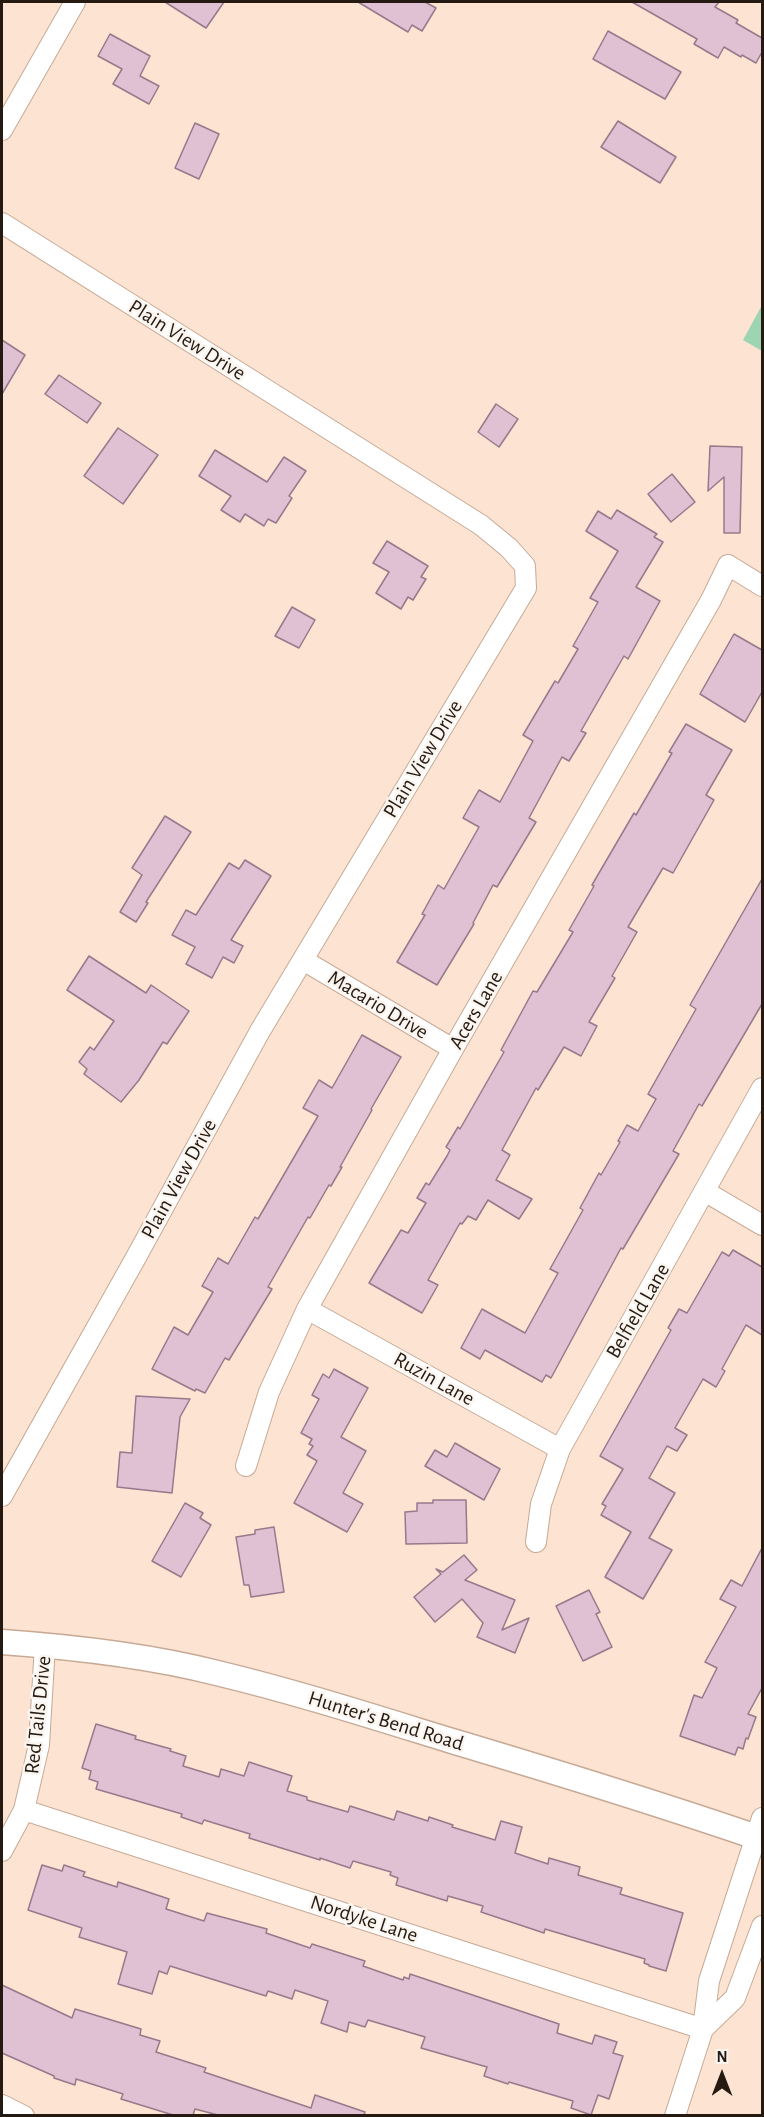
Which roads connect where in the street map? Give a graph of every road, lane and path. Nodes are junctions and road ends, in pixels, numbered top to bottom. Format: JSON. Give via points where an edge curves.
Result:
{"nodes":[{"id":1,"x":75,"y":2,"type":"edge"},
{"id":2,"x":2,"y":130,"type":"edge"},
{"id":3,"x":2,"y":223,"type":"edge"},
{"id":4,"x":762,"y":586,"type":"edge"},
{"id":5,"x":303,"y":960,"type":"junction"},
{"id":6,"x":453,"y":1049,"type":"junction"},
{"id":7,"x":762,"y":1088,"type":"edge"},
{"id":8,"x":706,"y":1192,"type":"junction"},
{"id":9,"x":762,"y":1225,"type":"edge"},
{"id":10,"x":308,"y":1310,"type":"junction"},
{"id":11,"x":560,"y":1449,"type":"junction"},
{"id":12,"x":246,"y":1466,"type":"dead end"},
{"id":13,"x":2,"y":1496,"type":"edge"},
{"id":14,"x":536,"y":1542,"type":"dead end"},
{"id":15,"x":2,"y":1642,"type":"edge"},
{"id":16,"x":45,"y":1645,"type":"junction"},
{"id":17,"x":24,"y":1810,"type":"junction"},
{"id":18,"x":760,"y":1831,"type":"edge"},
{"id":19,"x":2,"y":1851,"type":"edge"},
{"id":20,"x":762,"y":1926,"type":"edge"},
{"id":21,"x":703,"y":2029,"type":"junction"},
{"id":22,"x":2,"y":2104,"type":"edge"},
{"id":23,"x":24,"y":2115,"type":"edge"},
{"id":24,"x":675,"y":2115,"type":"edge"}],
"edges":[{"from":1,"to":2,"type":"street"},
{"from":3,"to":5,"type":"street","name":"Plain View Drive","via":[[481,525],[525,566],[526,588]]},
{"from":4,"to":6,"type":"street","name":"Acers Lane","via":[[728,565]]},
{"from":5,"to":6,"type":"street","name":"Macario Drive"},
{"from":5,"to":13,"type":"street","name":"Plain View Drive"},
{"from":6,"to":10,"type":"street","name":"Acers Lane"},
{"from":7,"to":8,"type":"street","name":"Belfield Lane"},
{"from":8,"to":9,"type":"street"},
{"from":8,"to":11,"type":"street","name":"Belfield Lane"},
{"from":10,"to":11,"type":"street","name":"Ruzin Lane"},
{"from":10,"to":12,"type":"street","name":"Acers Lane","via":[[269,1392]]},
{"from":11,"to":14,"type":"street","name":"Belfield Lane","via":[[541,1504]]},
{"from":15,"to":16,"type":"street","name":"Hunter's Bend Road"},
{"from":16,"to":17,"type":"street","name":"Red Tails Drive","via":[[39,1745]]},
{"from":16,"to":18,"type":"street","name":"Hunter's Bend Road","via":[[214,1672]]},
{"from":17,"to":19,"type":"street","name":"Red Tails Drive"},
{"from":17,"to":21,"type":"street","name":"Nordyke Lane"},
{"from":18,"to":21,"type":"street","via":[[709,1981]]},
{"from":20,"to":21,"type":"street","via":[[735,1998]]},
{"from":21,"to":24,"type":"street"},
{"from":22,"to":23,"type":"street"}]}
